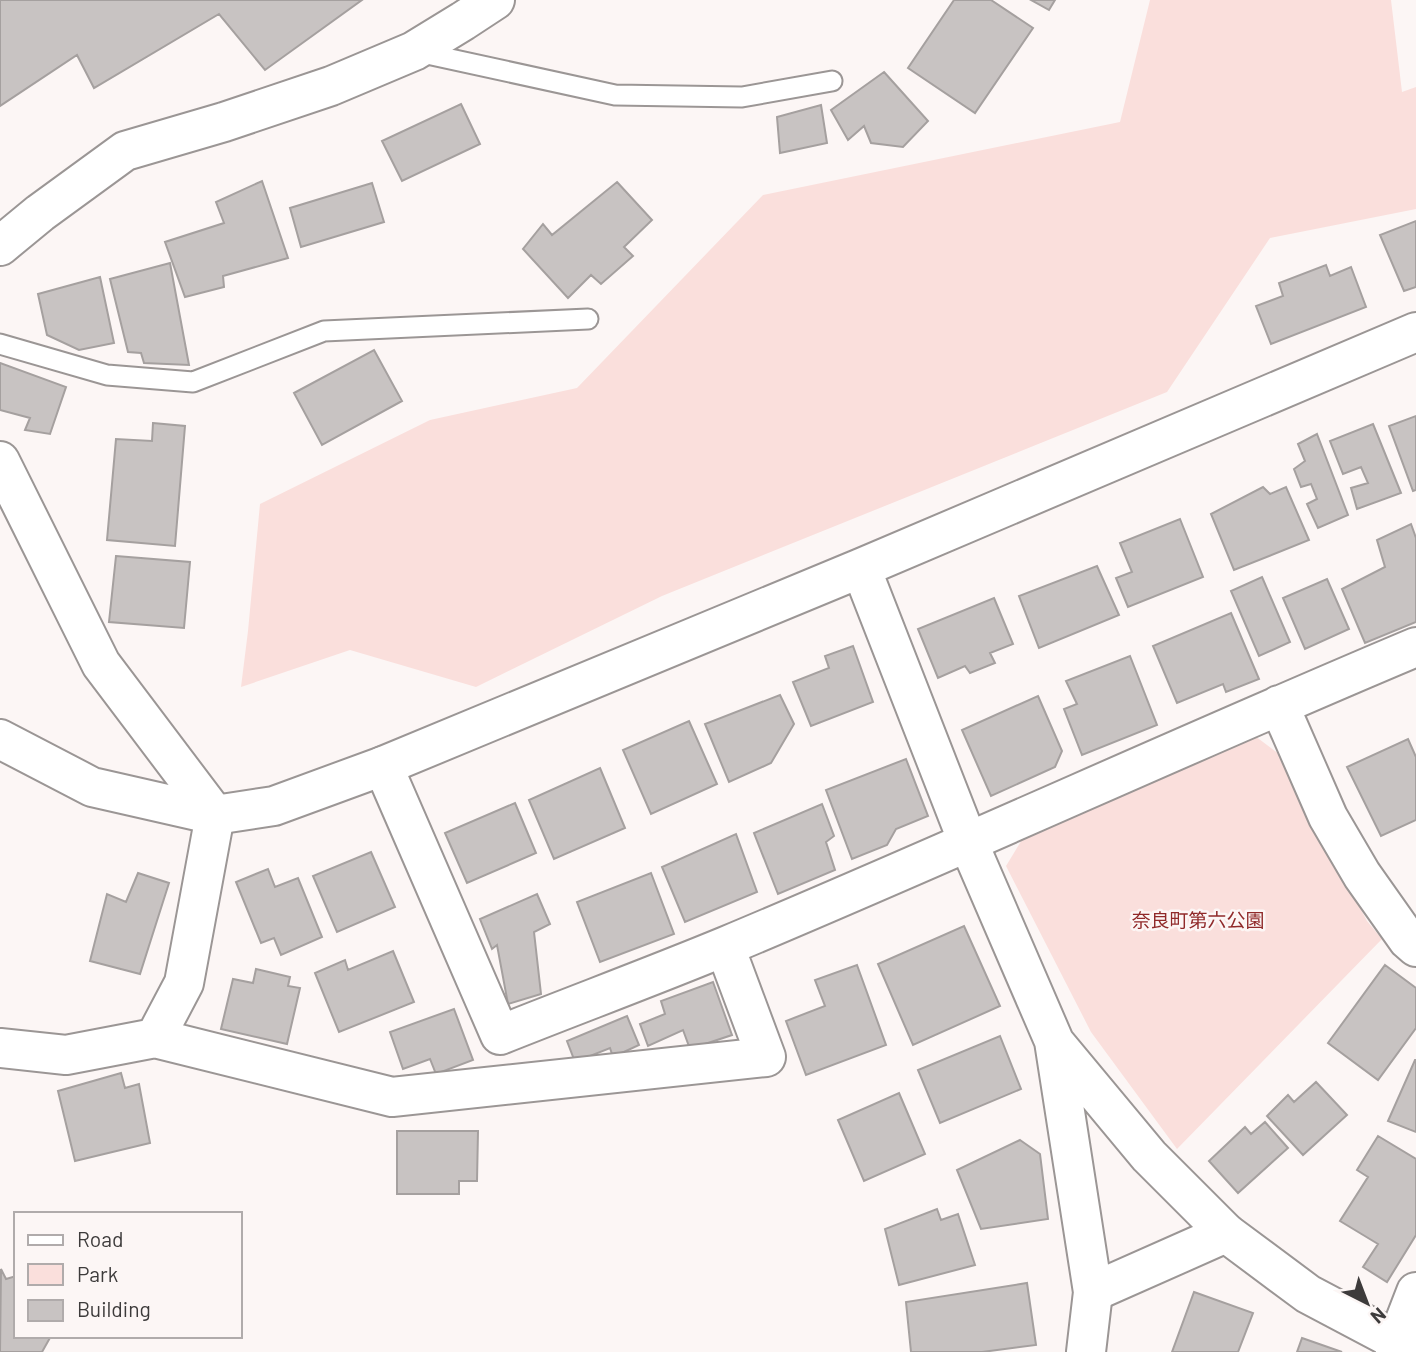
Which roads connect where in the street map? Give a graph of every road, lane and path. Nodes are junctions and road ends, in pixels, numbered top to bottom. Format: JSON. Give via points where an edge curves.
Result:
{"nodes":[{"id":1,"x":495,"y":0,"type":"edge"},
{"id":2,"x":414,"y":51,"type":"junction"},
{"id":3,"x":832,"y":81,"type":"dead end"},
{"id":4,"x":0,"y":246,"type":"edge"},
{"id":5,"x":588,"y":319,"type":"dead end"},
{"id":6,"x":1416,"y":332,"type":"edge"},
{"id":7,"x":0,"y":344,"type":"edge"},
{"id":8,"x":0,"y":461,"type":"edge"},
{"id":9,"x":860,"y":568,"type":"junction"},
{"id":10,"x":1416,"y":647,"type":"edge"},
{"id":11,"x":1279,"y":705,"type":"junction"},
{"id":12,"x":0,"y":738,"type":"edge"},
{"id":13,"x":383,"y":766,"type":"junction"},
{"id":14,"x":215,"y":815,"type":"junction"},
{"id":15,"x":968,"y":842,"type":"junction"},
{"id":16,"x":724,"y":947,"type":"junction"},
{"id":17,"x":1416,"y":947,"type":"edge"},
{"id":18,"x":155,"y":1038,"type":"junction"},
{"id":19,"x":1054,"y":1041,"type":"junction"},
{"id":20,"x":0,"y":1048,"type":"edge"},
{"id":21,"x":1226,"y":1233,"type":"junction"},
{"id":22,"x":1093,"y":1292,"type":"junction"},
{"id":23,"x":1416,"y":1292,"type":"edge"},
{"id":24,"x":1403,"y":1347,"type":"edge"},
{"id":25,"x":1086,"y":1352,"type":"edge"}],
"edges":[{"from":1,"to":2,"type":"street"},
{"from":2,"to":3,"type":"lane","via":[[615,95],[743,97]]},
{"from":2,"to":4,"type":"street","via":[[331,86],[125,151]]},
{"from":5,"to":7,"type":"lane","via":[[324,331],[192,382],[107,374]]},
{"from":6,"to":9,"type":"street"},
{"from":8,"to":14,"type":"street","via":[[101,664]]},
{"from":9,"to":13,"type":"street"},
{"from":9,"to":15,"type":"street"},
{"from":10,"to":11,"type":"street"},
{"from":11,"to":15,"type":"street"},
{"from":11,"to":17,"type":"street","via":[[1335,829],[1362,875]]},
{"from":12,"to":14,"type":"street","via":[[92,787]]},
{"from":13,"to":14,"type":"street","via":[[274,806]]},
{"from":13,"to":16,"type":"street","via":[[500,1035]]},
{"from":14,"to":18,"type":"street","via":[[184,983]]},
{"from":15,"to":16,"type":"street"},
{"from":15,"to":19,"type":"street"},
{"from":16,"to":18,"type":"street","via":[[766,1057],[392,1097]]},
{"from":18,"to":20,"type":"street","via":[[66,1055]]},
{"from":19,"to":21,"type":"street","via":[[1149,1156]]},
{"from":19,"to":22,"type":"street"},
{"from":21,"to":22,"type":"street"},
{"from":21,"to":24,"type":"street","via":[[1308,1294]]},
{"from":22,"to":25,"type":"street"},
{"from":23,"to":24,"type":"street"}]}
